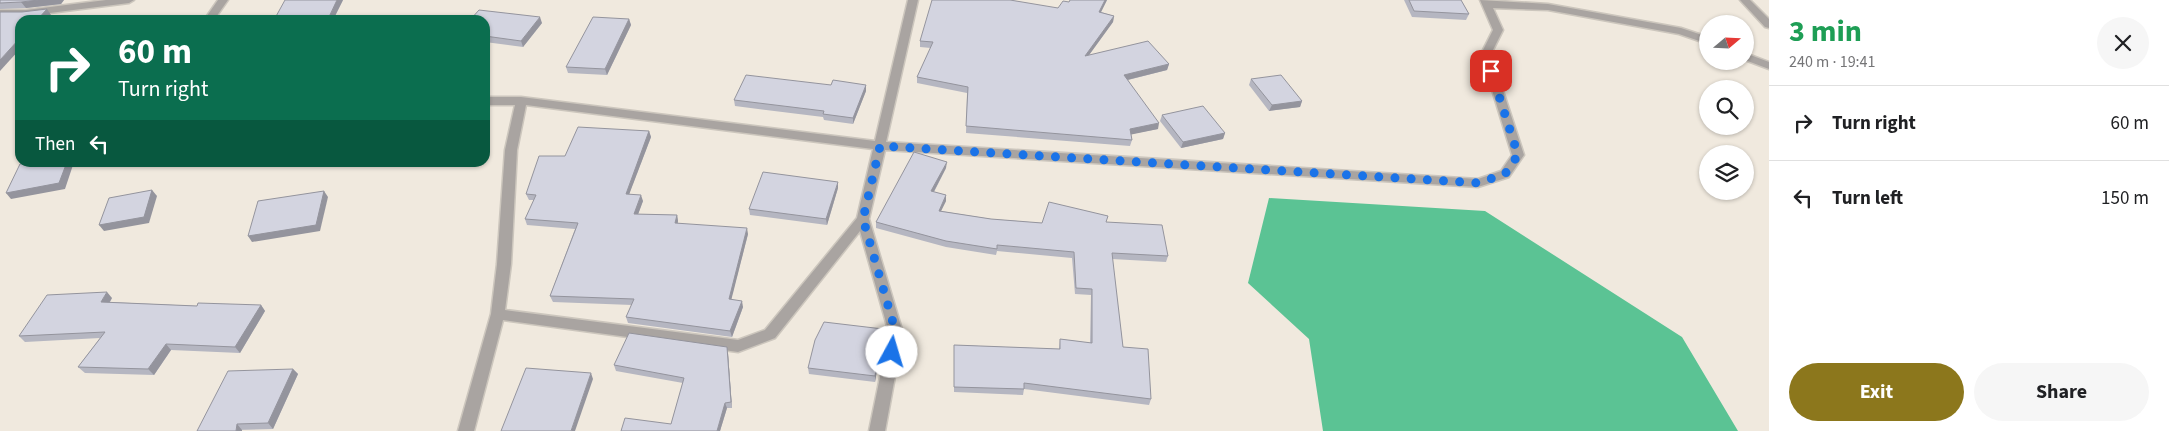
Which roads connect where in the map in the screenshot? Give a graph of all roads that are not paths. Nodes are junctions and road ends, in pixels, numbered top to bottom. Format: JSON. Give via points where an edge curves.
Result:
{"nodes":[{"id":1,"x":129,"y":0,"type":"edge"},
{"id":2,"x":223,"y":0,"type":"edge"},
{"id":3,"x":913,"y":0,"type":"edge"},
{"id":4,"x":1745,"y":0,"type":"edge"},
{"id":5,"x":1487,"y":2,"type":"edge"},
{"id":6,"x":0,"y":14,"type":"edge"},
{"id":7,"x":212,"y":15,"type":"edge"},
{"id":8,"x":1769,"y":25,"type":"edge"},
{"id":9,"x":1699,"y":38,"type":"edge"},
{"id":10,"x":1754,"y":60,"type":"edge"},
{"id":11,"x":1769,"y":66,"type":"edge"},
{"id":12,"x":490,"y":101,"type":"edge"},
{"id":13,"x":521,"y":101,"type":"junction"},
{"id":14,"x":880,"y":146,"type":"junction"},
{"id":15,"x":863,"y":219,"type":"junction"},
{"id":16,"x":498,"y":314,"type":"junction"},
{"id":17,"x":466,"y":431,"type":"edge"},
{"id":18,"x":877,"y":431,"type":"edge"}],
"edges":[{"from":1,"to":6,"type":"street"},
{"from":2,"to":7,"type":"street"},
{"from":3,"to":14,"type":"street"},
{"from":4,"to":8,"type":"street"},
{"from":5,"to":9,"type":"street","via":[[1548,7],[1681,31]]},
{"from":5,"to":14,"type":"street","via":[[1498,30],[1486,54],[1518,155],[1505,174],[1478,183]]},
{"from":10,"to":11,"type":"street"},
{"from":12,"to":13,"type":"street"},
{"from":13,"to":14,"type":"street"},
{"from":13,"to":16,"type":"street","via":[[511,150]]},
{"from":14,"to":15,"type":"street"},
{"from":15,"to":16,"type":"street","via":[[770,334],[738,346]]},
{"from":15,"to":18,"type":"street","via":[[896,333]]},
{"from":16,"to":17,"type":"street"}]}
